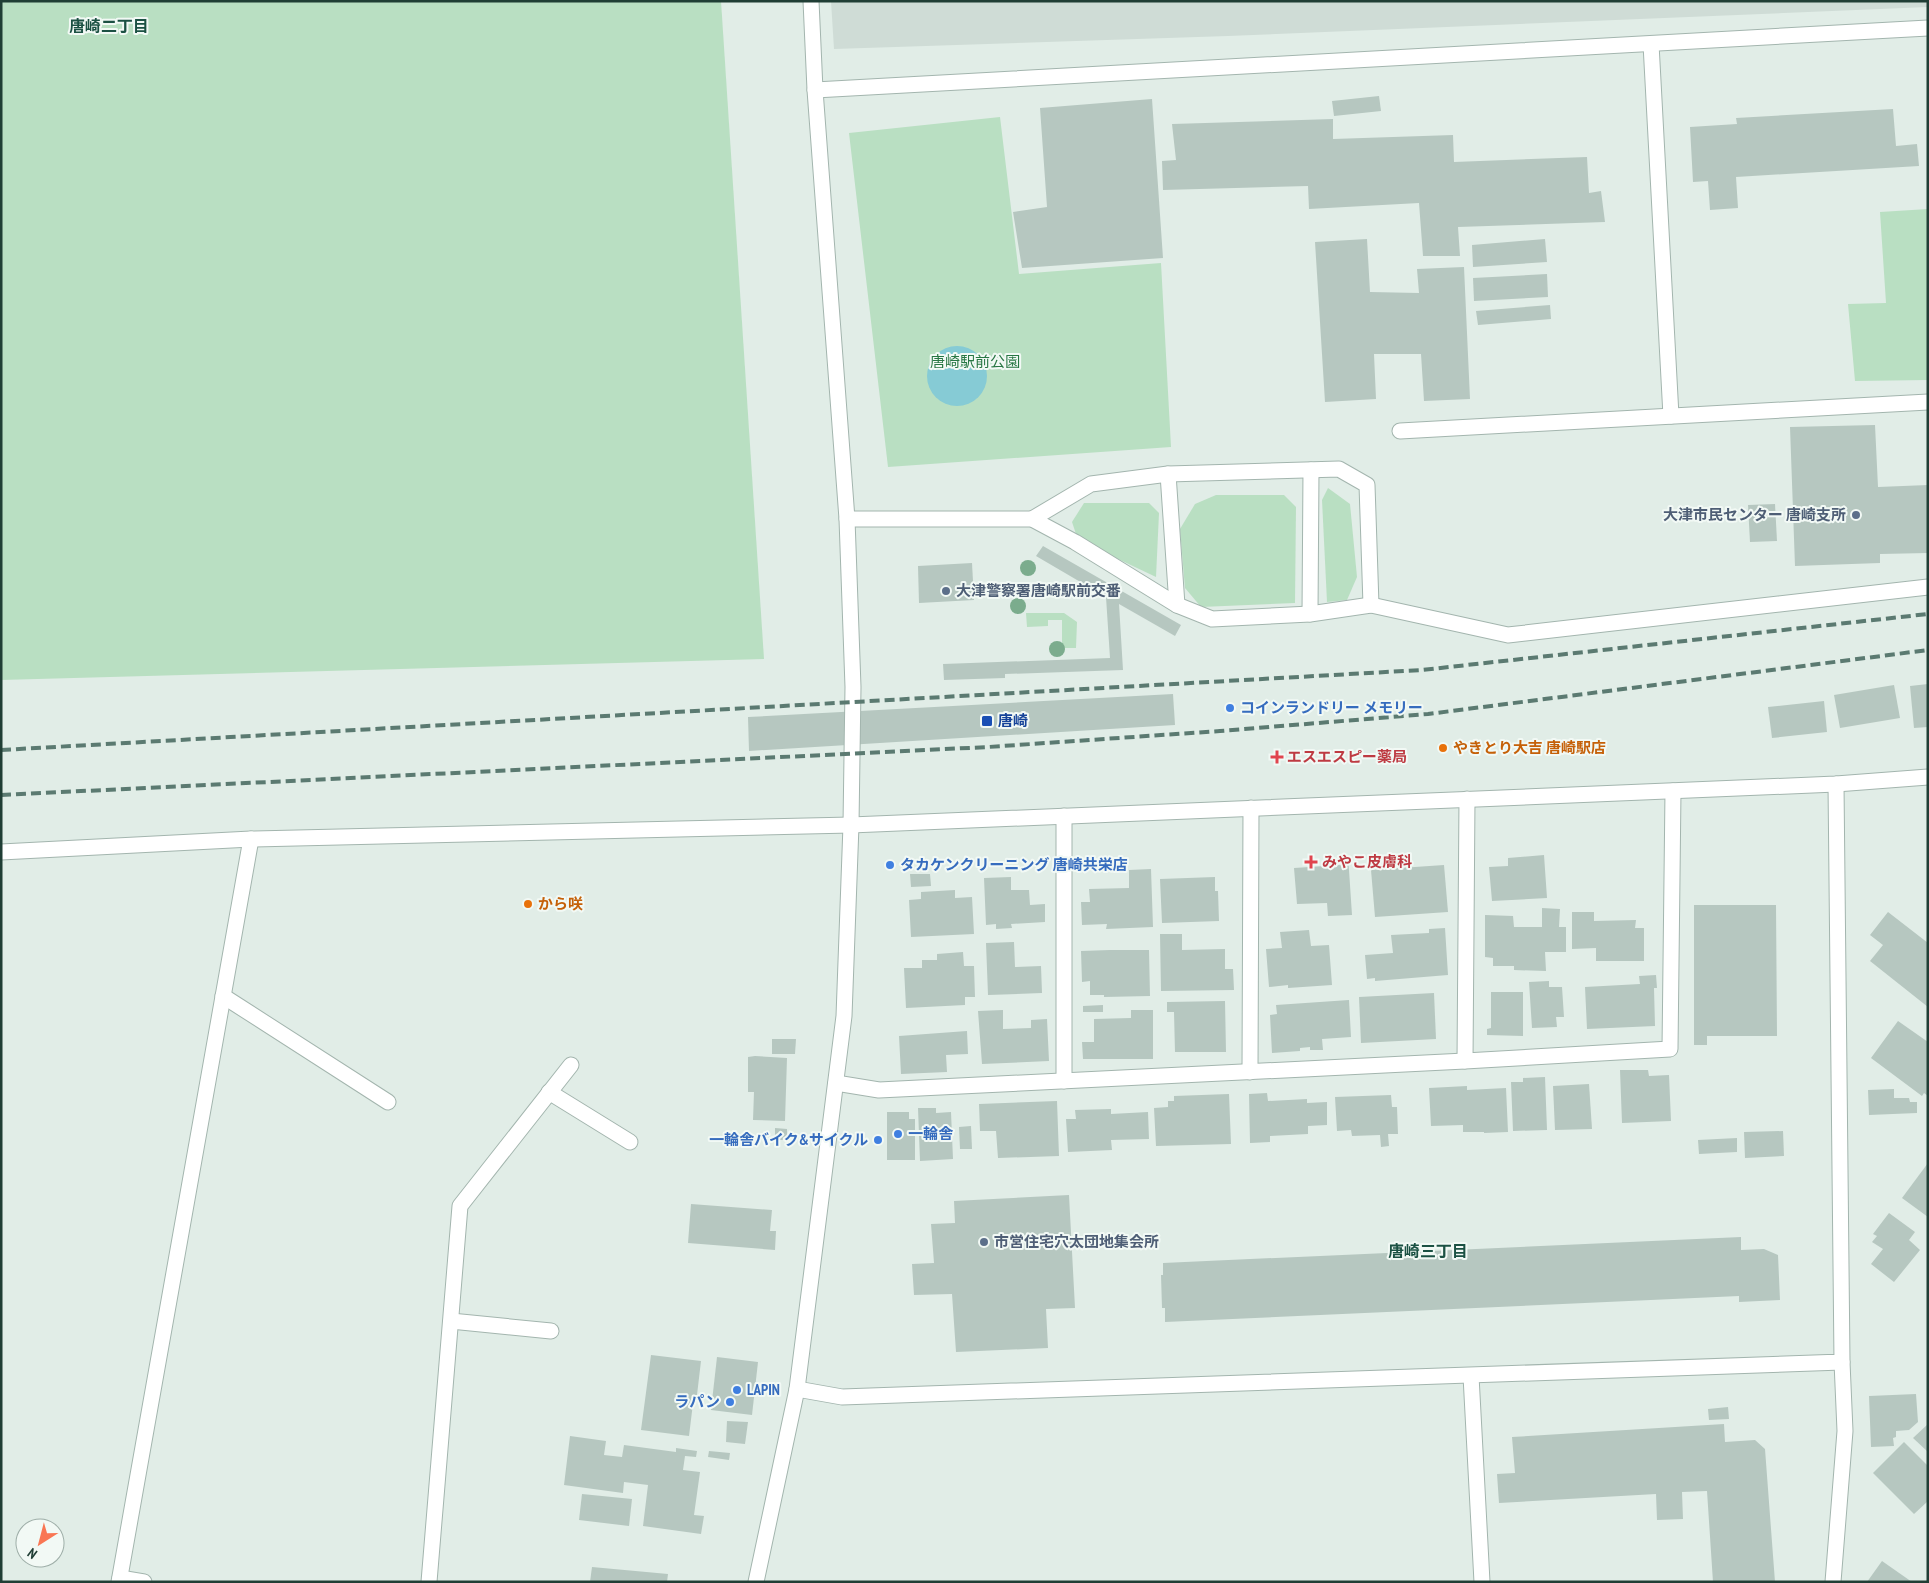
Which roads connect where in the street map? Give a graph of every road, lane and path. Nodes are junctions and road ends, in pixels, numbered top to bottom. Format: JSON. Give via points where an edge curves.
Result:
{"nodes":[{"id":1,"x":811,"y":1,"type":"edge"},
{"id":2,"x":1928,"y":28,"type":"edge"},
{"id":3,"x":1651,"y":44,"type":"junction"},
{"id":4,"x":815,"y":90,"type":"junction"},
{"id":5,"x":1928,"y":402,"type":"edge"},
{"id":6,"x":1671,"y":416,"type":"junction"},
{"id":7,"x":1400,"y":431,"type":"dead end"},
{"id":8,"x":1311,"y":470,"type":"junction"},
{"id":9,"x":1168,"y":474,"type":"junction"},
{"id":10,"x":847,"y":519,"type":"junction"},
{"id":11,"x":1032,"y":519,"type":"junction"},
{"id":12,"x":1928,"y":587,"type":"edge"},
{"id":13,"x":1177,"y":605,"type":"junction"},
{"id":14,"x":1371,"y":605,"type":"junction"},
{"id":15,"x":1310,"y":614,"type":"junction"},
{"id":16,"x":1928,"y":777,"type":"edge"},
{"id":17,"x":1836,"y":784,"type":"junction"},
{"id":18,"x":1673,"y":791,"type":"junction"},
{"id":19,"x":1467,"y":799,"type":"junction"},
{"id":20,"x":1251,"y":808,"type":"junction"},
{"id":21,"x":1064,"y":816,"type":"junction"},
{"id":22,"x":851,"y":825,"type":"junction"},
{"id":23,"x":251,"y":839,"type":"junction"},
{"id":24,"x":1,"y":852,"type":"edge"},
{"id":25,"x":223,"y":996,"type":"junction"},
{"id":26,"x":1465,"y":1061,"type":"junction"},
{"id":27,"x":571,"y":1065,"type":"dead end"},
{"id":28,"x":1250,"y":1072,"type":"junction"},
{"id":29,"x":1064,"y":1080,"type":"junction"},
{"id":30,"x":836,"y":1083,"type":"junction"},
{"id":31,"x":549,"y":1092,"type":"junction"},
{"id":32,"x":388,"y":1102,"type":"dead end"},
{"id":33,"x":630,"y":1142,"type":"dead end"},
{"id":34,"x":451,"y":1321,"type":"junction"},
{"id":35,"x":551,"y":1331,"type":"dead end"},
{"id":36,"x":1842,"y":1362,"type":"junction"},
{"id":37,"x":1471,"y":1376,"type":"junction"},
{"id":38,"x":797,"y":1389,"type":"junction"},
{"id":39,"x":119,"y":1580,"type":"edge"},
{"id":40,"x":144,"y":1582,"type":"edge"},
{"id":41,"x":428,"y":1582,"type":"edge"},
{"id":42,"x":756,"y":1582,"type":"edge"},
{"id":43,"x":1482,"y":1582,"type":"edge"},
{"id":44,"x":1833,"y":1582,"type":"edge"}],
"edges":[{"from":1,"to":4,"type":"street"},
{"from":2,"to":3,"type":"street"},
{"from":3,"to":4,"type":"street"},
{"from":3,"to":6,"type":"street"},
{"from":4,"to":10,"type":"street"},
{"from":5,"to":6,"type":"street"},
{"from":6,"to":7,"type":"street"},
{"from":8,"to":9,"type":"street"},
{"from":8,"to":14,"type":"street","via":[[1339,469],[1367,485]]},
{"from":8,"to":15,"type":"street"},
{"from":9,"to":11,"type":"street","via":[[1090,484]]},
{"from":9,"to":13,"type":"street"},
{"from":10,"to":11,"type":"street"},
{"from":10,"to":22,"type":"street","via":[[853,687]]},
{"from":11,"to":13,"type":"street"},
{"from":12,"to":14,"type":"street","via":[[1508,635]]},
{"from":13,"to":15,"type":"street","via":[[1212,619]]},
{"from":14,"to":15,"type":"street"},
{"from":16,"to":17,"type":"street"},
{"from":17,"to":18,"type":"street"},
{"from":17,"to":36,"type":"street"},
{"from":18,"to":19,"type":"street"},
{"from":18,"to":26,"type":"street","via":[[1670,1049]]},
{"from":19,"to":20,"type":"street"},
{"from":19,"to":26,"type":"street"},
{"from":20,"to":21,"type":"street"},
{"from":20,"to":28,"type":"street"},
{"from":21,"to":22,"type":"street"},
{"from":21,"to":29,"type":"street"},
{"from":22,"to":23,"type":"street"},
{"from":22,"to":30,"type":"street","via":[[844,1016]]},
{"from":23,"to":24,"type":"street"},
{"from":23,"to":25,"type":"street"},
{"from":25,"to":32,"type":"street"},
{"from":25,"to":39,"type":"street"},
{"from":26,"to":28,"type":"street"},
{"from":27,"to":31,"type":"street"},
{"from":28,"to":29,"type":"street"},
{"from":29,"to":30,"type":"street","via":[[879,1090]]},
{"from":30,"to":38,"type":"street"},
{"from":31,"to":33,"type":"street"},
{"from":31,"to":34,"type":"street","via":[[460,1206]]},
{"from":34,"to":35,"type":"street"},
{"from":34,"to":41,"type":"street"},
{"from":36,"to":37,"type":"street"},
{"from":36,"to":44,"type":"street","via":[[1845,1430]]},
{"from":37,"to":38,"type":"street","via":[[842,1397]]},
{"from":37,"to":43,"type":"street"},
{"from":38,"to":42,"type":"street"},
{"from":39,"to":40,"type":"street"}]}
